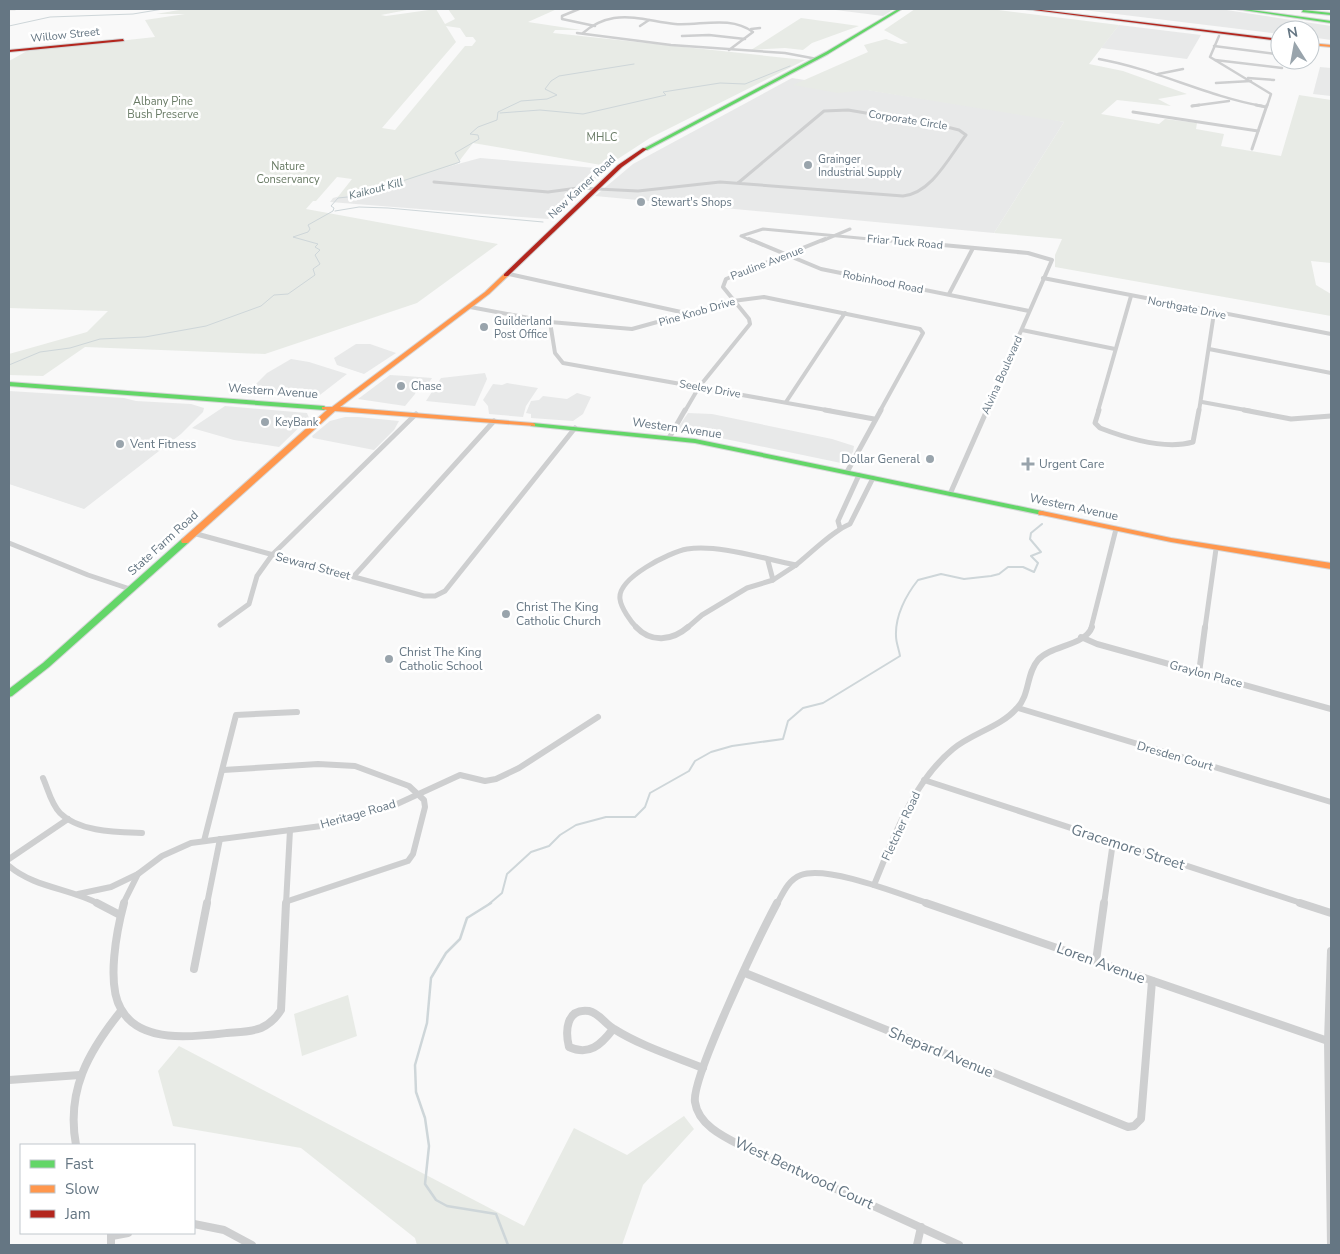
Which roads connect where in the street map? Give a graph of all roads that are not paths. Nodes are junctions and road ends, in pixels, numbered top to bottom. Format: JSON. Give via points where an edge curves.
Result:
{"nodes":[{"id":1,"x":9,"y":9,"type":"edge"},
{"id":2,"x":15,"y":9,"type":"edge"},
{"id":3,"x":579,"y":9,"type":"edge"},
{"id":4,"x":900,"y":9,"type":"edge"},
{"id":5,"x":1028,"y":9,"type":"edge"},
{"id":6,"x":1040,"y":9,"type":"edge"},
{"id":7,"x":1238,"y":9,"type":"edge"},
{"id":8,"x":1281,"y":9,"type":"edge"},
{"id":9,"x":618,"y":14,"type":"dead end"},
{"id":10,"x":1331,"y":14,"type":"edge"},
{"id":11,"x":620,"y":17,"type":"junction"},
{"id":12,"x":650,"y":20,"type":"junction"},
{"id":13,"x":1331,"y":22,"type":"edge"},
{"id":14,"x":595,"y":26,"type":"junction"},
{"id":15,"x":640,"y":26,"type":"dead end"},
{"id":16,"x":760,"y":28,"type":"dead end"},
{"id":17,"x":751,"y":30,"type":"junction"},
{"id":18,"x":577,"y":33,"type":"dead end"},
{"id":19,"x":583,"y":33,"type":"junction"},
{"id":20,"x":682,"y":36,"type":"dead end"},
{"id":21,"x":1220,"y":36,"type":"dead end"},
{"id":22,"x":1270,"y":38,"type":"edge"},
{"id":23,"x":1270,"y":38,"type":"edge"},
{"id":24,"x":92,"y":39,"type":"junction"},
{"id":25,"x":745,"y":39,"type":"junction"},
{"id":26,"x":123,"y":40,"type":"dead end"},
{"id":27,"x":1214,"y":46,"type":"junction"},
{"id":28,"x":729,"y":50,"type":"junction"},
{"id":29,"x":9,"y":51,"type":"edge"},
{"id":30,"x":1270,"y":53,"type":"edge"},
{"id":31,"x":817,"y":58,"type":"junction"},
{"id":32,"x":1099,"y":59,"type":"dead end"},
{"id":33,"x":1213,"y":60,"type":"junction"},
{"id":34,"x":1270,"y":67,"type":"edge"},
{"id":35,"x":1183,"y":69,"type":"dead end"},
{"id":36,"x":1158,"y":74,"type":"junction"},
{"id":37,"x":1246,"y":78,"type":"junction"},
{"id":38,"x":1274,"y":80,"type":"dead end"},
{"id":39,"x":1251,"y":81,"type":"junction"},
{"id":40,"x":1216,"y":83,"type":"dead end"},
{"id":41,"x":1231,"y":101,"type":"junction"},
{"id":42,"x":1192,"y":106,"type":"dead end"},
{"id":43,"x":1266,"y":107,"type":"junction"},
{"id":44,"x":1133,"y":112,"type":"dead end"},
{"id":45,"x":1258,"y":131,"type":"junction"},
{"id":46,"x":1252,"y":150,"type":"dead end"},
{"id":47,"x":434,"y":182,"type":"dead end"},
{"id":48,"x":603,"y":182,"type":"junction"},
{"id":49,"x":738,"y":183,"type":"junction"},
{"id":50,"x":595,"y":190,"type":"junction"},
{"id":51,"x":615,"y":191,"type":"junction"},
{"id":52,"x":850,"y":229,"type":"dead end"},
{"id":53,"x":836,"y":235,"type":"junction"},
{"id":54,"x":742,"y":237,"type":"joint"},
{"id":55,"x":973,"y":248,"type":"junction"},
{"id":56,"x":786,"y":256,"type":"junction"},
{"id":57,"x":1048,"y":257,"type":"joint"},
{"id":58,"x":509,"y":274,"type":"junction"},
{"id":59,"x":1043,"y":278,"type":"junction"},
{"id":60,"x":949,"y":294,"type":"junction"},
{"id":61,"x":1132,"y":296,"type":"junction"},
{"id":62,"x":733,"y":301,"type":"junction"},
{"id":63,"x":470,"y":307,"type":"junction"},
{"id":64,"x":1029,"y":311,"type":"junction"},
{"id":65,"x":846,"y":313,"type":"junction"},
{"id":66,"x":1214,"y":313,"type":"junction"},
{"id":67,"x":690,"y":314,"type":"junction"},
{"id":68,"x":550,"y":322,"type":"junction"},
{"id":69,"x":1022,"y":330,"type":"junction"},
{"id":70,"x":1331,"y":334,"type":"edge"},
{"id":71,"x":1115,"y":349,"type":"junction"},
{"id":72,"x":1209,"y":349,"type":"junction"},
{"id":73,"x":1331,"y":373,"type":"edge"},
{"id":74,"x":9,"y":384,"type":"edge"},
{"id":75,"x":699,"y":387,"type":"junction"},
{"id":76,"x":786,"y":402,"type":"junction"},
{"id":77,"x":1202,"y":402,"type":"junction"},
{"id":78,"x":333,"y":408,"type":"junction"},
{"id":79,"x":416,"y":414,"type":"junction"},
{"id":80,"x":1331,"y":416,"type":"edge"},
{"id":81,"x":874,"y":419,"type":"junction"},
{"id":82,"x":494,"y":421,"type":"junction"},
{"id":83,"x":575,"y":428,"type":"junction"},
{"id":84,"x":669,"y":438,"type":"junction"},
{"id":85,"x":847,"y":472,"type":"junction"},
{"id":86,"x":859,"y":475,"type":"junction"},
{"id":87,"x":873,"y":478,"type":"junction"},
{"id":88,"x":950,"y":494,"type":"junction"},
{"id":89,"x":840,"y":528,"type":"junction"},
{"id":90,"x":1116,"y":529,"type":"junction"},
{"id":91,"x":193,"y":533,"type":"junction"},
{"id":92,"x":9,"y":543,"type":"edge"},
{"id":93,"x":1216,"y":549,"type":"junction"},
{"id":94,"x":272,"y":555,"type":"junction"},
{"id":95,"x":768,"y":560,"type":"junction"},
{"id":96,"x":796,"y":565,"type":"junction"},
{"id":97,"x":1331,"y":566,"type":"edge"},
{"id":98,"x":354,"y":576,"type":"junction"},
{"id":99,"x":772,"y":580,"type":"junction"},
{"id":100,"x":130,"y":589,"type":"junction"},
{"id":101,"x":220,"y":625,"type":"dead end"},
{"id":102,"x":1081,"y":637,"type":"junction"},
{"id":103,"x":1199,"y":672,"type":"junction"},
{"id":104,"x":9,"y":694,"type":"edge"},
{"id":105,"x":1018,"y":708,"type":"junction"},
{"id":106,"x":1331,"y":709,"type":"edge"},
{"id":107,"x":297,"y":712,"type":"dead end"},
{"id":108,"x":598,"y":717,"type":"dead end"},
{"id":109,"x":223,"y":770,"type":"junction"},
{"id":110,"x":44,"y":778,"type":"dead end"},
{"id":111,"x":924,"y":780,"type":"junction"},
{"id":112,"x":419,"y":794,"type":"junction"},
{"id":113,"x":1331,"y":802,"type":"edge"},
{"id":114,"x":68,"y":819,"type":"junction"},
{"id":115,"x":290,"y":830,"type":"junction"},
{"id":116,"x":142,"y":833,"type":"dead end"},
{"id":117,"x":220,"y":839,"type":"junction"},
{"id":118,"x":204,"y":841,"type":"junction"},
{"id":119,"x":1112,"y":842,"type":"junction"},
{"id":120,"x":9,"y":859,"type":"edge"},
{"id":121,"x":9,"y":866,"type":"edge"},
{"id":122,"x":138,"y":874,"type":"junction"},
{"id":123,"x":874,"y":885,"type":"junction"},
{"id":124,"x":78,"y":894,"type":"junction"},
{"id":125,"x":288,"y":901,"type":"junction"},
{"id":126,"x":1331,"y":913,"type":"edge"},
{"id":127,"x":120,"y":915,"type":"junction"},
{"id":128,"x":1331,"y":951,"type":"edge"},
{"id":129,"x":1096,"y":961,"type":"junction"},
{"id":130,"x":194,"y":969,"type":"dead end"},
{"id":131,"x":745,"y":973,"type":"junction"},
{"id":132,"x":1152,"y":981,"type":"junction"},
{"id":133,"x":121,"y":1011,"type":"junction"},
{"id":134,"x":613,"y":1029,"type":"junction"},
{"id":135,"x":1328,"y":1041,"type":"junction"},
{"id":136,"x":704,"y":1068,"type":"junction"},
{"id":137,"x":80,"y":1075,"type":"junction"},
{"id":138,"x":9,"y":1080,"type":"edge"},
{"id":139,"x":76,"y":1144,"type":"edge"},
{"id":140,"x":195,"y":1224,"type":"edge"},
{"id":141,"x":921,"y":1228,"type":"junction"},
{"id":142,"x":125,"y":1234,"type":"edge"},
{"id":143,"x":111,"y":1238,"type":"edge"},
{"id":144,"x":252,"y":1245,"type":"edge"},
{"id":145,"x":917,"y":1245,"type":"edge"},
{"id":146,"x":959,"y":1245,"type":"edge"},
{"id":147,"x":1331,"y":1245,"type":"edge"}],
"edges":[{"from":1,"to":2,"type":"street"},
{"from":3,"to":14,"type":"street","via":[[562,16],[562,19]]},
{"from":4,"to":31,"type":"main road","name":"New Karner Road"},
{"from":5,"to":22,"type":"main road"},
{"from":6,"to":23,"type":"main road"},
{"from":7,"to":13,"type":"main road"},
{"from":8,"to":10,"type":"main road"},
{"from":9,"to":11,"type":"street"},
{"from":11,"to":12,"type":"street"},
{"from":11,"to":14,"type":"street"},
{"from":12,"to":15,"type":"street"},
{"from":12,"to":17,"type":"street","via":[[677,24],[719,23]]},
{"from":14,"to":19,"type":"street"},
{"from":16,"to":17,"type":"street"},
{"from":17,"to":25,"type":"street","via":[[753,33]]},
{"from":18,"to":19,"type":"street"},
{"from":19,"to":28,"type":"street"},
{"from":20,"to":25,"type":"street","via":[[709,34]]},
{"from":21,"to":27,"type":"street"},
{"from":24,"to":24,"type":"street","via":[[93,34],[78,36],[82,37]]},
{"from":24,"to":26,"type":"main road","name":"Willow Street"},
{"from":24,"to":29,"type":"main road","name":"Willow Street"},
{"from":25,"to":28,"type":"street"},
{"from":27,"to":30,"type":"street"},
{"from":27,"to":33,"type":"street","via":[[1209,56]]},
{"from":28,"to":31,"type":"street"},
{"from":31,"to":48,"type":"main road","name":"New Karner Road","via":[[655,142]]},
{"from":32,"to":36,"type":"street","via":[[1122,62]]},
{"from":33,"to":34,"type":"street"},
{"from":33,"to":37,"type":"street"},
{"from":35,"to":36,"type":"street"},
{"from":36,"to":41,"type":"street"},
{"from":37,"to":38,"type":"street"},
{"from":37,"to":39,"type":"street"},
{"from":39,"to":40,"type":"street"},
{"from":39,"to":43,"type":"street","via":[[1270,92]]},
{"from":41,"to":42,"type":"street"},
{"from":41,"to":43,"type":"street"},
{"from":43,"to":45,"type":"street"},
{"from":44,"to":45,"type":"street"},
{"from":45,"to":46,"type":"street"},
{"from":47,"to":50,"type":"street","name":"Corporate Circle","via":[[536,192],[578,188]]},
{"from":48,"to":50,"type":"main road","name":"New Karner Road"},
{"from":48,"to":51,"type":"street","via":[[606,188]]},
{"from":49,"to":49,"type":"street","name":"Corporate Circle","via":[[914,195],[932,180],[966,135],[943,126],[848,110],[824,111]]},
{"from":49,"to":51,"type":"street","name":"Corporate Circle","via":[[714,182]]},
{"from":50,"to":51,"type":"street","name":"Corporate Circle"},
{"from":50,"to":58,"type":"main road","name":"New Karner Road"},
{"from":52,"to":53,"type":"street","name":"Pauline Avenue"},
{"from":53,"to":54,"type":"street","name":"Friar Tuck Road","via":[[762,229]]},
{"from":53,"to":55,"type":"street","name":"Friar Tuck Road"},
{"from":53,"to":56,"type":"street","name":"Pauline Avenue"},
{"from":54,"to":56,"type":"street","name":"Robinhood Road"},
{"from":55,"to":57,"type":"street","name":"Friar Tuck Road"},
{"from":55,"to":60,"type":"street"},
{"from":56,"to":60,"type":"street","name":"Robinhood Road","via":[[829,271]]},
{"from":56,"to":62,"type":"street","name":"Pauline Avenue","via":[[726,279],[723,287]]},
{"from":57,"to":59,"type":"street","name":"Alvina Boulevard","via":[[1052,262]]},
{"from":58,"to":63,"type":"main road","name":"New Karner Road"},
{"from":58,"to":67,"type":"street"},
{"from":59,"to":61,"type":"street","name":"Northgate Drive"},
{"from":59,"to":64,"type":"street","name":"Alvina Boulevard"},
{"from":60,"to":64,"type":"street","name":"Robinhood Road"},
{"from":61,"to":66,"type":"street","name":"Northgate Drive"},
{"from":61,"to":71,"type":"street"},
{"from":62,"to":65,"type":"street","name":"Pine Knob Drive","via":[[764,297]]},
{"from":62,"to":67,"type":"street","name":"Pine Knob Drive"},
{"from":62,"to":75,"type":"street","name":"Pauline Avenue","via":[[750,324]]},
{"from":63,"to":68,"type":"street","name":"Pine Knob Drive"},
{"from":63,"to":78,"type":"main road","name":"New Karner Road"},
{"from":64,"to":69,"type":"street","name":"Alvina Boulevard"},
{"from":65,"to":76,"type":"street"},
{"from":65,"to":81,"type":"street","name":"Pine Knob Drive","via":[[922,330],[923,333]]},
{"from":66,"to":70,"type":"street","name":"Northgate Drive"},
{"from":66,"to":72,"type":"street"},
{"from":67,"to":68,"type":"street","name":"Pine Knob Drive","via":[[638,329]]},
{"from":68,"to":75,"type":"street","name":"Seeley Drive","via":[[554,349],[560,361]]},
{"from":69,"to":71,"type":"street"},
{"from":69,"to":88,"type":"street","name":"Alvina Boulevard"},
{"from":71,"to":77,"type":"street","via":[[1094,420],[1096,425],[1108,431],[1174,445],[1189,444],[1193,442]]},
{"from":72,"to":73,"type":"street"},
{"from":72,"to":77,"type":"street"},
{"from":74,"to":78,"type":"main road","name":"Western Avenue"},
{"from":75,"to":76,"type":"street","name":"Seeley Drive"},
{"from":75,"to":84,"type":"street","name":"Pauline Avenue"},
{"from":76,"to":81,"type":"street","name":"Seeley Drive"},
{"from":77,"to":80,"type":"street","via":[[1291,419]]},
{"from":78,"to":79,"type":"main road","name":"Western Avenue"},
{"from":78,"to":91,"type":"main road","name":"State Farm Road"},
{"from":79,"to":82,"type":"main road","name":"Western Avenue"},
{"from":79,"to":94,"type":"street"},
{"from":81,"to":85,"type":"street"},
{"from":82,"to":83,"type":"main road","name":"Western Avenue"},
{"from":82,"to":98,"type":"street"},
{"from":83,"to":84,"type":"main road","name":"Western Avenue"},
{"from":83,"to":98,"type":"street","name":"Seward Street","via":[[445,591],[435,596],[424,596]]},
{"from":84,"to":85,"type":"main road","name":"Western Avenue"},
{"from":85,"to":86,"type":"main road","name":"Western Avenue"},
{"from":86,"to":87,"type":"main road","name":"Western Avenue"},
{"from":86,"to":89,"type":"street","via":[[838,521]]},
{"from":87,"to":88,"type":"main road","name":"Western Avenue"},
{"from":87,"to":89,"type":"street","via":[[850,524]]},
{"from":88,"to":90,"type":"main road","name":"Western Avenue"},
{"from":89,"to":96,"type":"street"},
{"from":90,"to":93,"type":"main road","name":"Western Avenue"},
{"from":90,"to":102,"type":"street","via":[[1091,630]]},
{"from":91,"to":94,"type":"street","name":"Seward Street"},
{"from":91,"to":100,"type":"main road","name":"State Farm Road"},
{"from":92,"to":100,"type":"street"},
{"from":93,"to":97,"type":"main road","name":"Western Avenue"},
{"from":93,"to":103,"type":"street"},
{"from":94,"to":98,"type":"street","name":"Seward Street"},
{"from":94,"to":101,"type":"street","via":[[257,576],[248,604]]},
{"from":95,"to":96,"type":"street"},
{"from":95,"to":99,"type":"street"},
{"from":95,"to":99,"type":"street","via":[[716,549],[676,552],[632,576],[621,591],[620,599],[632,624],[643,635],[670,639],[683,634],[702,615],[747,588]]},
{"from":96,"to":99,"type":"street"},
{"from":100,"to":104,"type":"main road","name":"State Farm Road"},
{"from":102,"to":103,"type":"street","name":"Graylon Place"},
{"from":102,"to":105,"type":"street","via":[[1055,647],[1037,660]]},
{"from":103,"to":106,"type":"street","name":"Graylon Place"},
{"from":105,"to":111,"type":"street","name":"Fletcher Road","via":[[954,749]]},
{"from":105,"to":113,"type":"street","name":"Dresden Court"},
{"from":107,"to":109,"type":"street","via":[[236,715]]},
{"from":108,"to":112,"type":"street","name":"Heritage Road","via":[[502,776],[484,781],[460,775]]},
{"from":109,"to":112,"type":"street","via":[[343,764],[409,786]]},
{"from":109,"to":118,"type":"street"},
{"from":110,"to":114,"type":"street","via":[[55,806]]},
{"from":111,"to":119,"type":"street","name":"Gracemore Street"},
{"from":111,"to":123,"type":"street","name":"Fletcher Road","via":[[910,803]]},
{"from":112,"to":115,"type":"street","name":"Heritage Road","via":[[329,825]]},
{"from":112,"to":125,"type":"street","via":[[425,807],[414,854],[408,861]]},
{"from":114,"to":116,"type":"street","via":[[115,831]]},
{"from":114,"to":120,"type":"street"},
{"from":115,"to":117,"type":"street","name":"Heritage Road"},
{"from":115,"to":125,"type":"street"},
{"from":117,"to":118,"type":"street","name":"Heritage Road"},
{"from":117,"to":130,"type":"street"},
{"from":118,"to":122,"type":"street","name":"Heritage Road","via":[[162,856]]},
{"from":119,"to":126,"type":"street","name":"Gracemore Street"},
{"from":119,"to":129,"type":"street"},
{"from":121,"to":124,"type":"street","name":"Heritage Road","via":[[20,876],[44,887]]},
{"from":122,"to":124,"type":"street","name":"Heritage Road","via":[[111,887]]},
{"from":122,"to":127,"type":"street","via":[[124,898]]},
{"from":123,"to":129,"type":"street","name":"Loren Avenue"},
{"from":123,"to":131,"type":"street","via":[[819,873],[793,879],[777,901]]},
{"from":124,"to":127,"type":"street","name":"Heritage Road"},
{"from":125,"to":133,"type":"street","via":[[281,1010],[274,1021],[257,1030],[177,1038],[142,1027]]},
{"from":127,"to":133,"type":"street","via":[[115,997]]},
{"from":128,"to":135,"type":"street"},
{"from":129,"to":132,"type":"street","name":"Loren Avenue"},
{"from":131,"to":132,"type":"street","name":"Shepard Avenue","via":[[1128,1127],[1141,1119]]},
{"from":131,"to":136,"type":"street"},
{"from":132,"to":135,"type":"street","name":"Loren Avenue"},
{"from":133,"to":137,"type":"street","via":[[100,1038]]},
{"from":134,"to":134,"type":"street","via":[[601,1017],[586,1011],[576,1012],[569,1019],[565,1033],[569,1047],[582,1052],[603,1044]]},
{"from":134,"to":136,"type":"street"},
{"from":135,"to":147,"type":"street"},
{"from":136,"to":141,"type":"street","name":"West Bentwood Court","via":[[694,1098],[700,1117],[714,1131]]},
{"from":137,"to":138,"type":"street"},
{"from":137,"to":139,"type":"street","via":[[72,1105]]},
{"from":140,"to":144,"type":"street","via":[[229,1231]]},
{"from":141,"to":145,"type":"street"},
{"from":141,"to":146,"type":"street","name":"West Bentwood Court"},
{"from":142,"to":143,"type":"street"}]}
